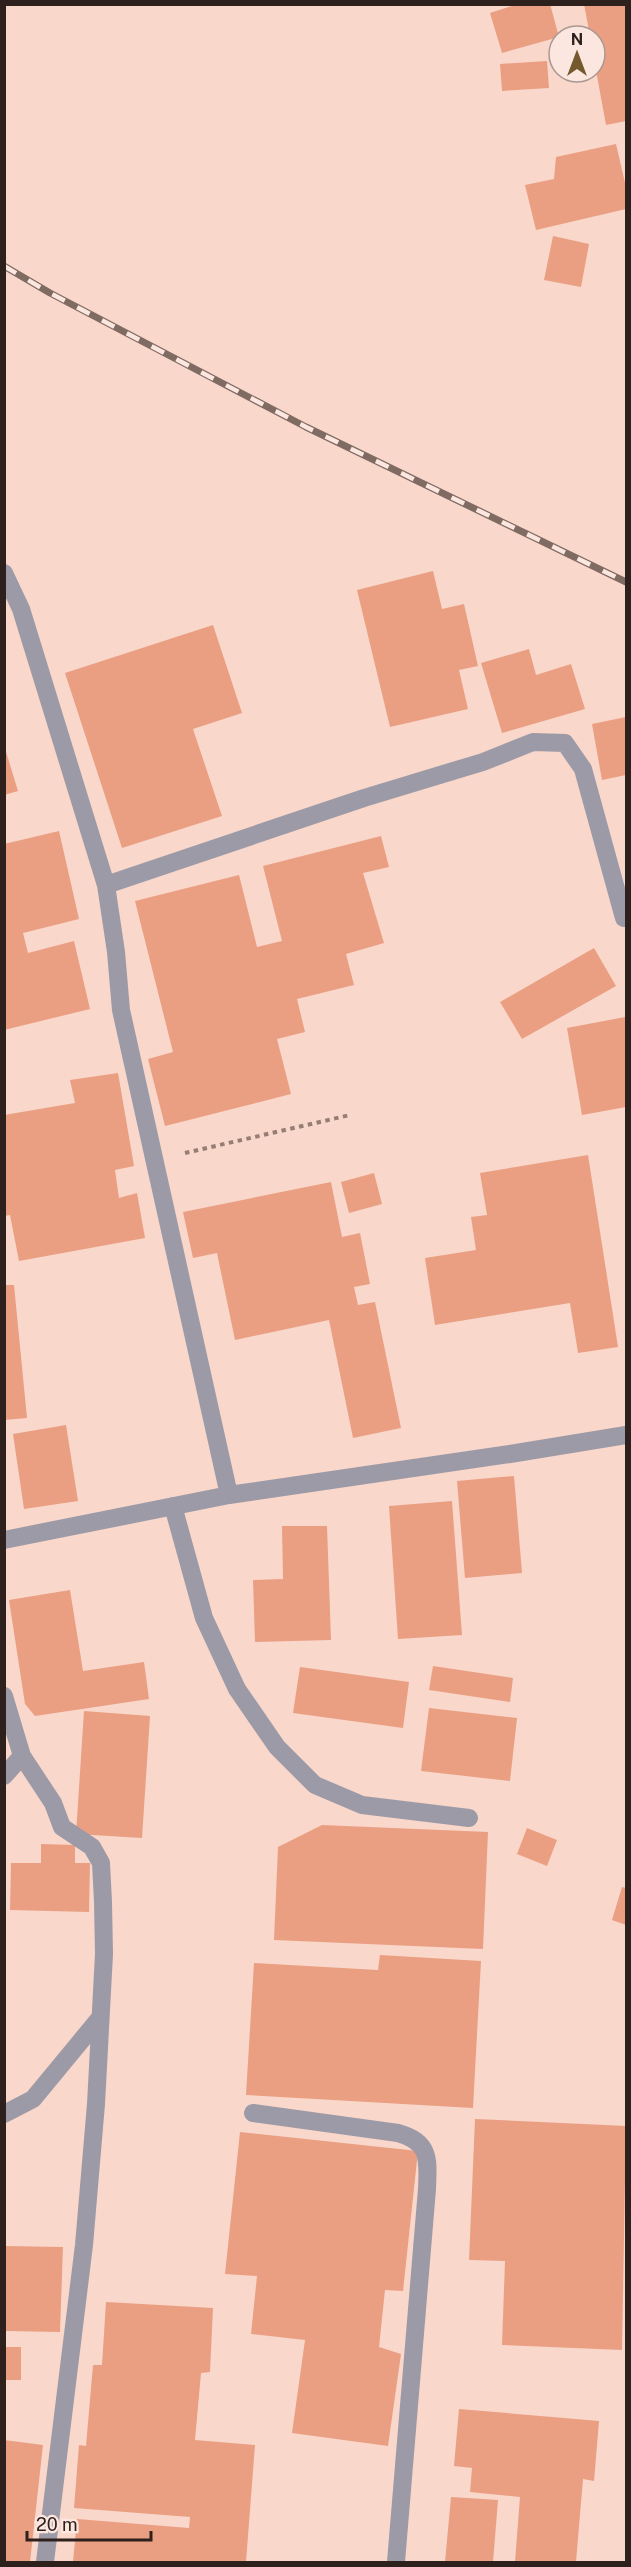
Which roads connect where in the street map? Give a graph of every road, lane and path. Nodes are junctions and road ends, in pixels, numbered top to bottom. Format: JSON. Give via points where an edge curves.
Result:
{"nodes":[{"id":1,"x":4,"y":573,"type":"edge"},
{"id":2,"x":106,"y":885,"type":"junction"},
{"id":3,"x":624,"y":918,"type":"dead end"},
{"id":4,"x":350,"y":1115,"type":"dead end"},
{"id":5,"x":155,"y":1160,"type":"junction"},
{"id":6,"x":627,"y":1435,"type":"edge"},
{"id":7,"x":229,"y":1495,"type":"junction"},
{"id":8,"x":173,"y":1506,"type":"junction"},
{"id":9,"x":4,"y":1540,"type":"edge"},
{"id":10,"x":4,"y":1696,"type":"edge"},
{"id":11,"x":22,"y":1756,"type":"junction"},
{"id":12,"x":4,"y":1776,"type":"edge"},
{"id":13,"x":469,"y":1818,"type":"dead end"},
{"id":14,"x":99,"y":2019,"type":"junction"},
{"id":15,"x":253,"y":2113,"type":"dead end"},
{"id":16,"x":4,"y":2114,"type":"edge"},
{"id":17,"x":45,"y":2562,"type":"edge"},
{"id":18,"x":396,"y":2562,"type":"edge"}],
"edges":[{"from":1,"to":2,"type":"street","via":[[21,609]]},
{"from":2,"to":3,"type":"street","via":[[483,762],[533,742],[564,743],[583,769]]},
{"from":2,"to":5,"type":"street","via":[[121,1010]]},
{"from":4,"to":5,"type":"path"},
{"from":5,"to":7,"type":"street"},
{"from":6,"to":7,"type":"street"},
{"from":7,"to":8,"type":"street"},
{"from":8,"to":9,"type":"street"},
{"from":8,"to":13,"type":"street","via":[[204,1618],[237,1689],[278,1747],[315,1785],[362,1805]]},
{"from":10,"to":11,"type":"street"},
{"from":11,"to":12,"type":"street"},
{"from":11,"to":14,"type":"street","via":[[53,1803],[62,1827],[92,1847],[101,1863],[104,1954]]},
{"from":14,"to":16,"type":"street","via":[[33,2099]]},
{"from":14,"to":17,"type":"street","via":[[84,2245]]},
{"from":15,"to":18,"type":"street","via":[[398,2133],[413,2137],[424,2148],[427,2189]]}]}
